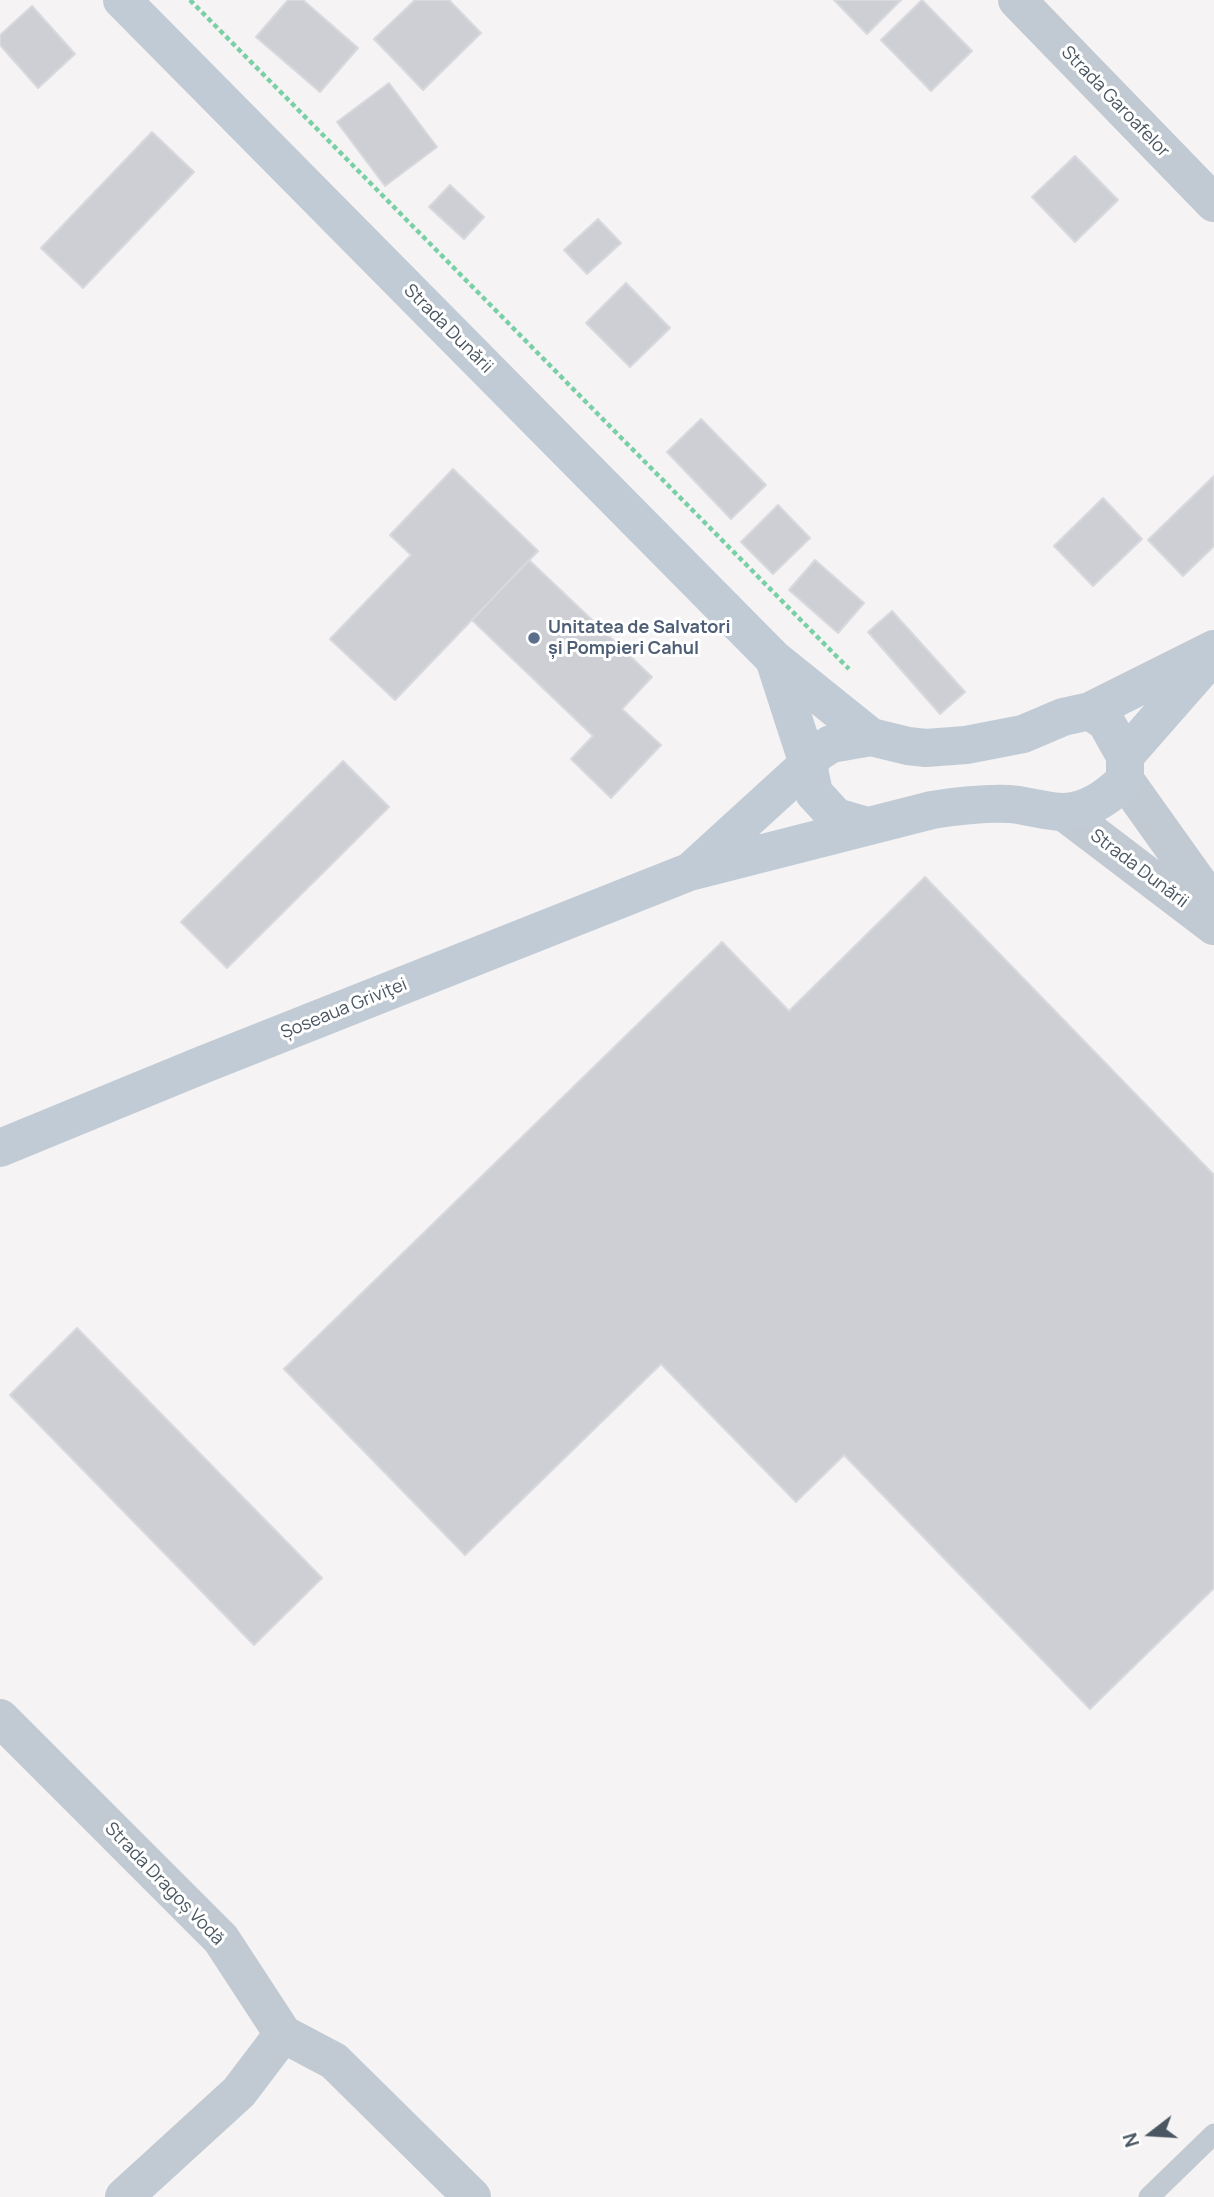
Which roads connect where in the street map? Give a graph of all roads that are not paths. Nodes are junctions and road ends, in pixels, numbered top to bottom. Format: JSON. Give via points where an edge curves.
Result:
{"nodes":[{"id":1,"x":122,"y":0,"type":"edge"},
{"id":2,"x":1017,"y":0,"type":"edge"},
{"id":3,"x":1214,"y":204,"type":"edge"},
{"id":4,"x":1214,"y":649,"type":"edge"},
{"id":5,"x":1214,"y":654,"type":"edge"},
{"id":6,"x":774,"y":659,"type":"junction"},
{"id":7,"x":1090,"y":711,"type":"junction"},
{"id":8,"x":871,"y":737,"type":"junction"},
{"id":9,"x":808,"y":764,"type":"junction"},
{"id":10,"x":1125,"y":768,"type":"junction"},
{"id":11,"x":1064,"y":812,"type":"junction"},
{"id":12,"x":867,"y":826,"type":"junction"},
{"id":13,"x":689,"y":872,"type":"junction"},
{"id":14,"x":1214,"y":905,"type":"edge"},
{"id":15,"x":1214,"y":926,"type":"edge"},
{"id":16,"x":0,"y":1148,"type":"edge"},
{"id":17,"x":0,"y":1718,"type":"edge"},
{"id":18,"x":283,"y":2034,"type":"junction"},
{"id":19,"x":1214,"y":2134,"type":"edge"},
{"id":20,"x":124,"y":2197,"type":"edge"},
{"id":21,"x":472,"y":2197,"type":"edge"},
{"id":22,"x":1149,"y":2197,"type":"edge"}],
"edges":[{"from":1,"to":6,"type":"main road","name":"Strada Dunării"},
{"from":2,"to":3,"type":"street","name":"Strada Garoafelor"},
{"from":4,"to":7,"type":"main road"},
{"from":5,"to":10,"type":"main road"},
{"from":6,"to":8,"type":"main road","name":"Strada Dunării"},
{"from":6,"to":9,"type":"main road","name":"Strada Dunării"},
{"from":7,"to":8,"type":"main road","via":[[1023,734],[966,745],[926,748]]},
{"from":7,"to":10,"type":"main road","via":[[1105,722]]},
{"from":8,"to":9,"type":"main road","name":"Șoseaua Griviţei","via":[[831,744]]},
{"from":9,"to":12,"type":"main road","name":"Strada Dunării","via":[[814,793],[824,805],[836,817]]},
{"from":9,"to":13,"type":"main road","name":"Șoseaua Griviţei"},
{"from":10,"to":11,"type":"main road","via":[[1114,792],[1091,806]]},
{"from":10,"to":14,"type":"street","name":"Strada Dunării"},
{"from":11,"to":12,"type":"main road","name":"Șoseaua Griviţei","via":[[1013,804],[973,804]]},
{"from":11,"to":15,"type":"street","name":"Strada Dunării"},
{"from":12,"to":13,"type":"main road","name":"Șoseaua Griviţei"},
{"from":13,"to":16,"type":"main road","name":"Șoseaua Griviţei"},
{"from":17,"to":18,"type":"street","name":"Strada Dragoș Vodă","via":[[221,1939]]},
{"from":18,"to":20,"type":"street","via":[[239,2092]]},
{"from":18,"to":21,"type":"street","name":"Strada Dragoș Vodă","via":[[334,2061]]},
{"from":19,"to":22,"type":"lane"}]}
